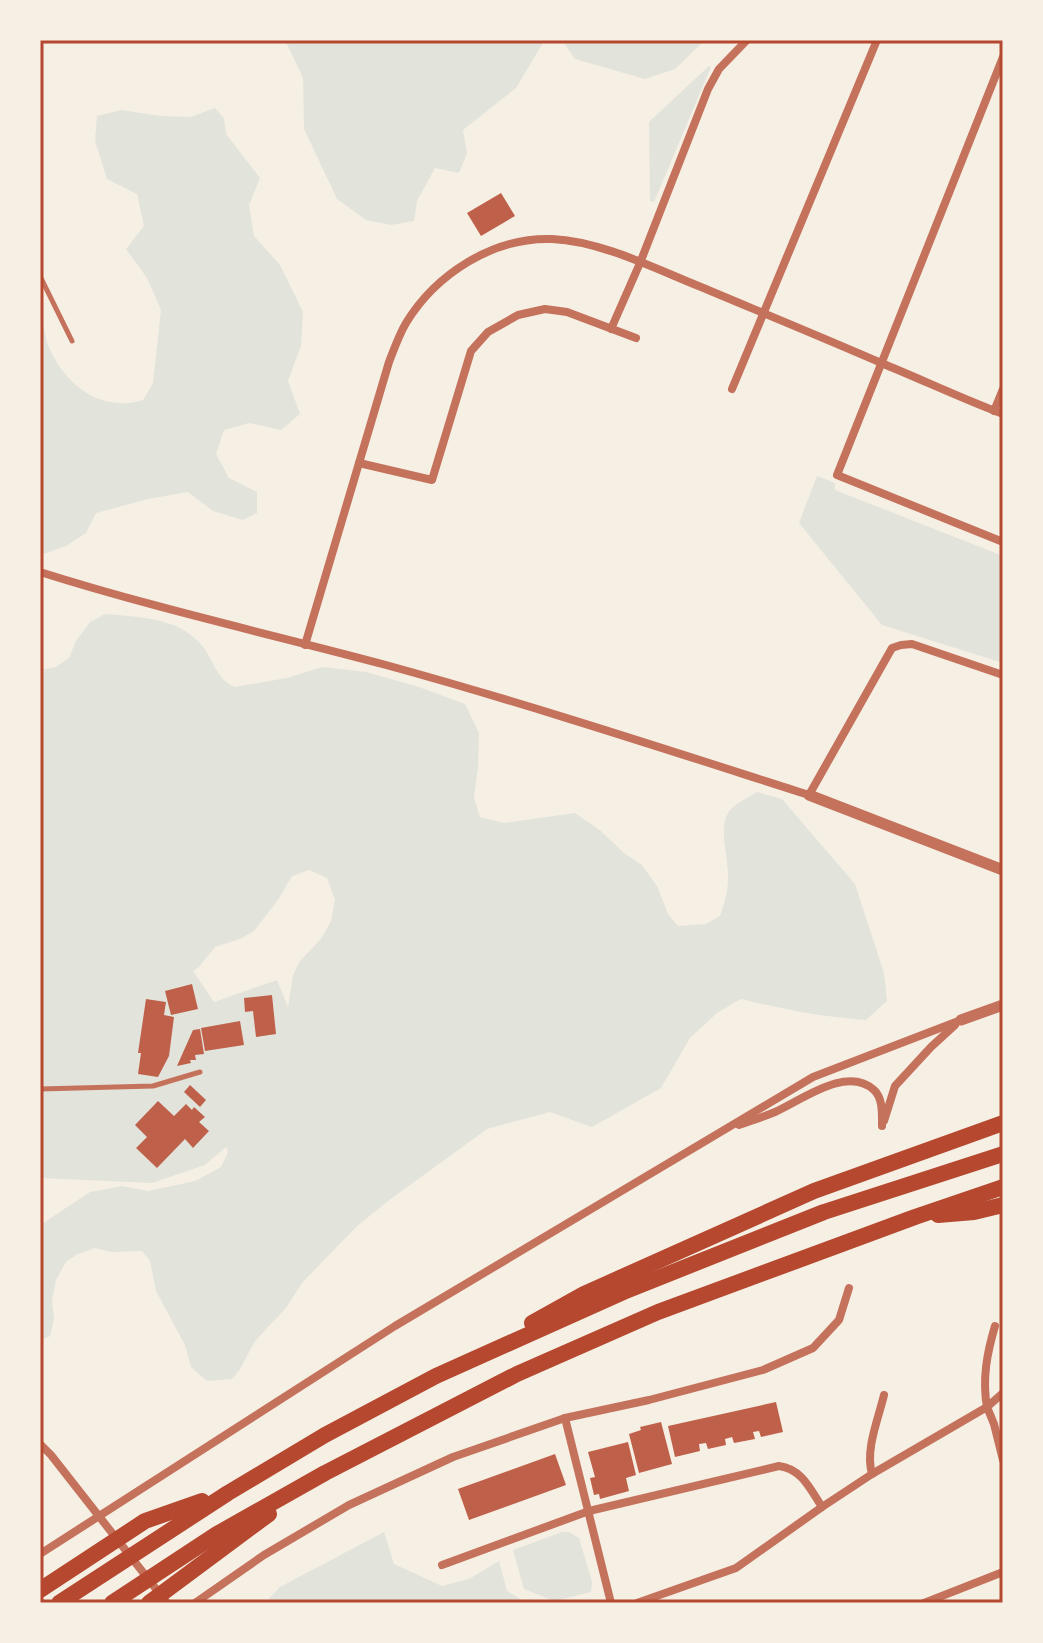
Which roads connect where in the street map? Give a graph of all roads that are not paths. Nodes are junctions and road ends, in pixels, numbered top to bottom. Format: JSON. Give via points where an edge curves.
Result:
{"nodes":[{"id":1,"x":747,"y":40,"type":"edge"},
{"id":2,"x":877,"y":40,"type":"edge"},
{"id":3,"x":1003,"y":57,"type":"edge"},
{"id":4,"x":640,"y":263,"type":"junction"},
{"id":5,"x":40,"y":276,"type":"edge"},
{"id":6,"x":764,"y":313,"type":"junction"},
{"id":7,"x":611,"y":329,"type":"junction"},
{"id":8,"x":636,"y":338,"type":"dead end"},
{"id":9,"x":72,"y":341,"type":"dead end"},
{"id":10,"x":881,"y":363,"type":"junction"},
{"id":11,"x":732,"y":389,"type":"dead end"},
{"id":12,"x":1003,"y":389,"type":"edge"},
{"id":13,"x":998,"y":413,"type":"edge"},
{"id":14,"x":359,"y":463,"type":"junction"},
{"id":15,"x":1003,"y":542,"type":"edge"},
{"id":16,"x":40,"y":572,"type":"edge"},
{"id":17,"x":305,"y":645,"type":"junction"},
{"id":18,"x":1003,"y":675,"type":"edge"},
{"id":19,"x":809,"y":795,"type":"junction"},
{"id":20,"x":1003,"y":870,"type":"edge"},
{"id":21,"x":1003,"y":1005,"type":"edge"},
{"id":22,"x":961,"y":1020,"type":"junction"},
{"id":23,"x":200,"y":1072,"type":"dead end"},
{"id":24,"x":40,"y":1089,"type":"edge"},
{"id":25,"x":1003,"y":1123,"type":"edge"},
{"id":26,"x":720,"y":1132,"type":"junction"},
{"id":27,"x":1003,"y":1154,"type":"edge"},
{"id":28,"x":1003,"y":1187,"type":"edge"},
{"id":29,"x":1003,"y":1205,"type":"edge"},
{"id":30,"x":915,"y":1217,"type":"junction"},
{"id":31,"x":849,"y":1288,"type":"dead end"},
{"id":32,"x":995,"y":1326,"type":"dead end"},
{"id":33,"x":436,"y":1376,"type":"junction"},
{"id":34,"x":1003,"y":1393,"type":"edge"},
{"id":35,"x":884,"y":1395,"type":"dead end"},
{"id":36,"x":987,"y":1407,"type":"junction"},
{"id":37,"x":565,"y":1418,"type":"junction"},
{"id":38,"x":40,"y":1444,"type":"edge"},
{"id":39,"x":1003,"y":1460,"type":"edge"},
{"id":40,"x":325,"y":1473,"type":"junction"},
{"id":41,"x":872,"y":1474,"type":"junction"},
{"id":42,"x":228,"y":1493,"type":"junction"},
{"id":43,"x":822,"y":1507,"type":"junction"},
{"id":44,"x":589,"y":1511,"type":"junction"},
{"id":45,"x":40,"y":1554,"type":"edge"},
{"id":46,"x":442,"y":1565,"type":"dead end"},
{"id":47,"x":1003,"y":1572,"type":"edge"},
{"id":48,"x":40,"y":1590,"type":"edge"},
{"id":49,"x":59,"y":1603,"type":"edge"},
{"id":50,"x":112,"y":1603,"type":"edge"},
{"id":51,"x":149,"y":1603,"type":"edge"},
{"id":52,"x":167,"y":1603,"type":"edge"},
{"id":53,"x":195,"y":1603,"type":"edge"},
{"id":54,"x":611,"y":1603,"type":"edge"},
{"id":55,"x":637,"y":1603,"type":"edge"},
{"id":56,"x":924,"y":1603,"type":"edge"}],
"edges":[{"from":1,"to":4,"type":"street","via":[[708,89]]},
{"from":2,"to":6,"type":"street"},
{"from":3,"to":10,"type":"street"},
{"from":4,"to":6,"type":"street"},
{"from":4,"to":7,"type":"street"},
{"from":4,"to":14,"type":"street","via":[[594,246],[533,240],[497,248],[448,276],[425,297],[401,334]]},
{"from":5,"to":9,"type":"lane"},
{"from":6,"to":10,"type":"street"},
{"from":6,"to":11,"type":"street"},
{"from":7,"to":8,"type":"street"},
{"from":7,"to":14,"type":"street","via":[[567,312],[545,309],[518,315],[488,332],[471,351],[432,480]]},
{"from":10,"to":13,"type":"street"},
{"from":10,"to":15,"type":"street","via":[[837,475]]},
{"from":12,"to":13,"type":"street"},
{"from":14,"to":17,"type":"street"},
{"from":16,"to":17,"type":"street"},
{"from":17,"to":19,"type":"street","via":[[552,713]]},
{"from":18,"to":19,"type":"street","via":[[912,644],[892,648]]},
{"from":19,"to":20,"type":"street"},
{"from":21,"to":22,"type":"street"},
{"from":22,"to":26,"type":"street","via":[[813,1077]]},
{"from":22,"to":26,"type":"street","via":[[895,1086],[882,1126],[875,1090],[855,1080],[827,1085]]},
{"from":23,"to":24,"type":"lane","via":[[153,1086]]},
{"from":25,"to":33,"type":"highway","via":[[814,1191],[584,1294]]},
{"from":26,"to":45,"type":"street","via":[[395,1326]]},
{"from":27,"to":33,"type":"highway","via":[[824,1212],[628,1290]]},
{"from":28,"to":30,"type":"highway"},
{"from":29,"to":30,"type":"highway"},
{"from":30,"to":40,"type":"highway","via":[[658,1312],[517,1374]]},
{"from":31,"to":37,"type":"street","via":[[839,1320],[813,1348],[763,1370]]},
{"from":32,"to":36,"type":"street","via":[[985,1372]]},
{"from":33,"to":42,"type":"highway"},
{"from":34,"to":36,"type":"street"},
{"from":35,"to":41,"type":"street","via":[[871,1446]]},
{"from":36,"to":39,"type":"street"},
{"from":36,"to":41,"type":"street"},
{"from":37,"to":44,"type":"street"},
{"from":37,"to":53,"type":"street","via":[[453,1457],[349,1505]]},
{"from":38,"to":52,"type":"street"},
{"from":40,"to":50,"type":"highway","via":[[217,1534]]},
{"from":40,"to":51,"type":"highway"},
{"from":41,"to":43,"type":"street"},
{"from":42,"to":48,"type":"highway","via":[[145,1521]]},
{"from":42,"to":49,"type":"highway"},
{"from":43,"to":44,"type":"street","via":[[798,1472],[779,1466]]},
{"from":43,"to":55,"type":"street","via":[[736,1568]]},
{"from":44,"to":46,"type":"street"},
{"from":44,"to":54,"type":"street"},
{"from":47,"to":56,"type":"street"}]}
